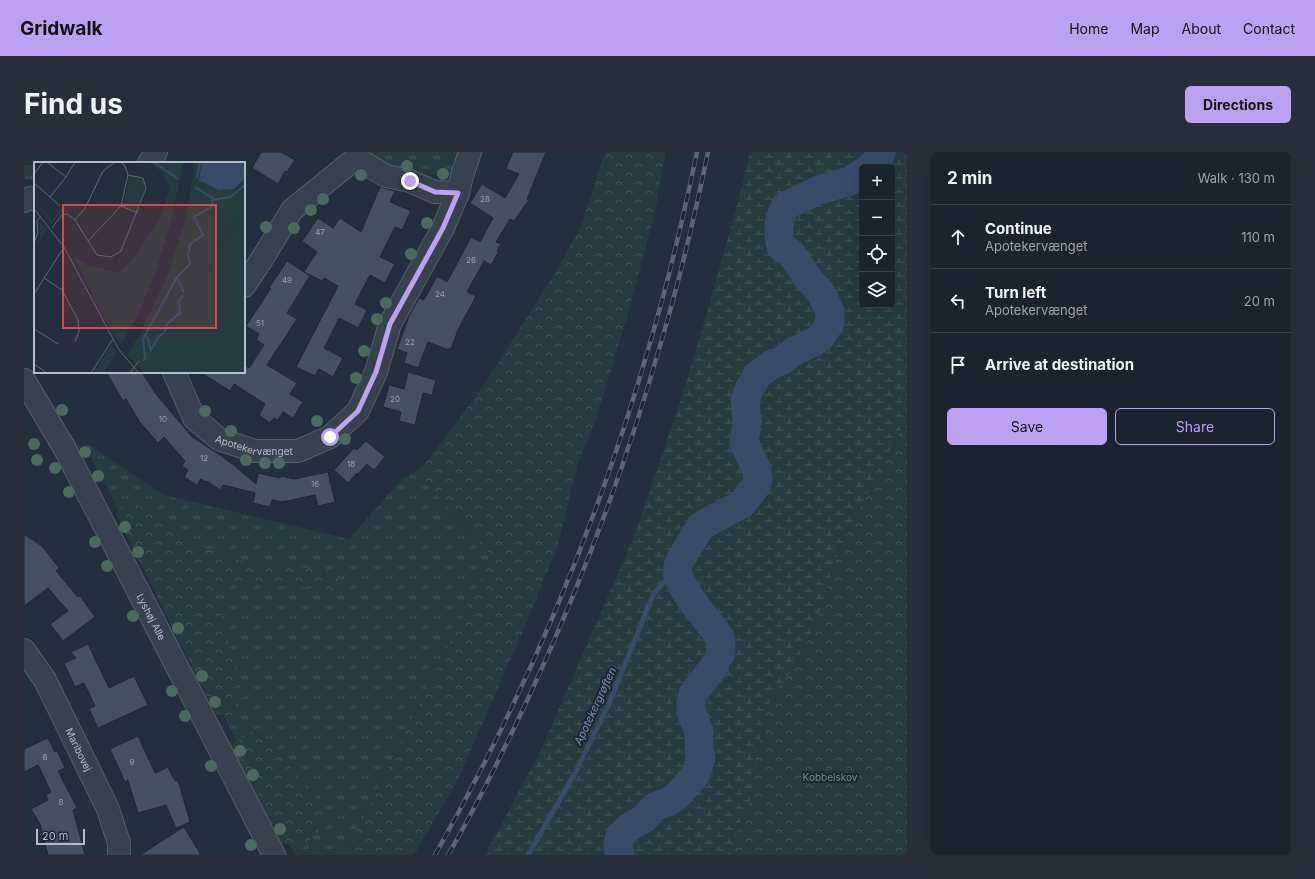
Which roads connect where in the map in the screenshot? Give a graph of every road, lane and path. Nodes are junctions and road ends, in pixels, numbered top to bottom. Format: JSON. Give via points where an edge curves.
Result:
{"nodes":[{"id":1,"x":156,"y":152,"type":"edge"},
{"id":2,"x":470,"y":152,"type":"edge"},
{"id":3,"x":357,"y":155,"type":"edge"},
{"id":4,"x":151,"y":162,"type":"edge"},
{"id":5,"x":458,"y":193,"type":"junction"},
{"id":6,"x":34,"y":199,"type":"edge"},
{"id":7,"x":24,"y":201,"type":"edge"},
{"id":8,"x":245,"y":284,"type":"edge"},
{"id":9,"x":174,"y":373,"type":"edge"},
{"id":10,"x":26,"y":391,"type":"edge"},
{"id":11,"x":24,"y":650,"type":"edge"},
{"id":12,"x":119,"y":855,"type":"edge"},
{"id":13,"x":274,"y":855,"type":"edge"}],
"edges":[{"from":1,"to":4,"type":"street"},
{"from":2,"to":5,"type":"street","name":"Apotekervænget"},
{"from":3,"to":5,"type":"street","via":[[386,176],[410,181],[435,192]]},
{"from":3,"to":8,"type":"street","via":[[292,210]]},
{"from":5,"to":9,"type":"street","name":"Apotekervænget","via":[[443,228],[390,324],[376,372],[358,411],[330,437],[298,451],[255,451],[219,439],[194,418]]},
{"from":6,"to":7,"type":"street"},
{"from":10,"to":13,"type":"street","name":"Lyshøj Alle","via":[[65,449]]},
{"from":11,"to":12,"type":"street","name":"Maribovej","via":[[45,680],[108,809],[119,844]]}]}
